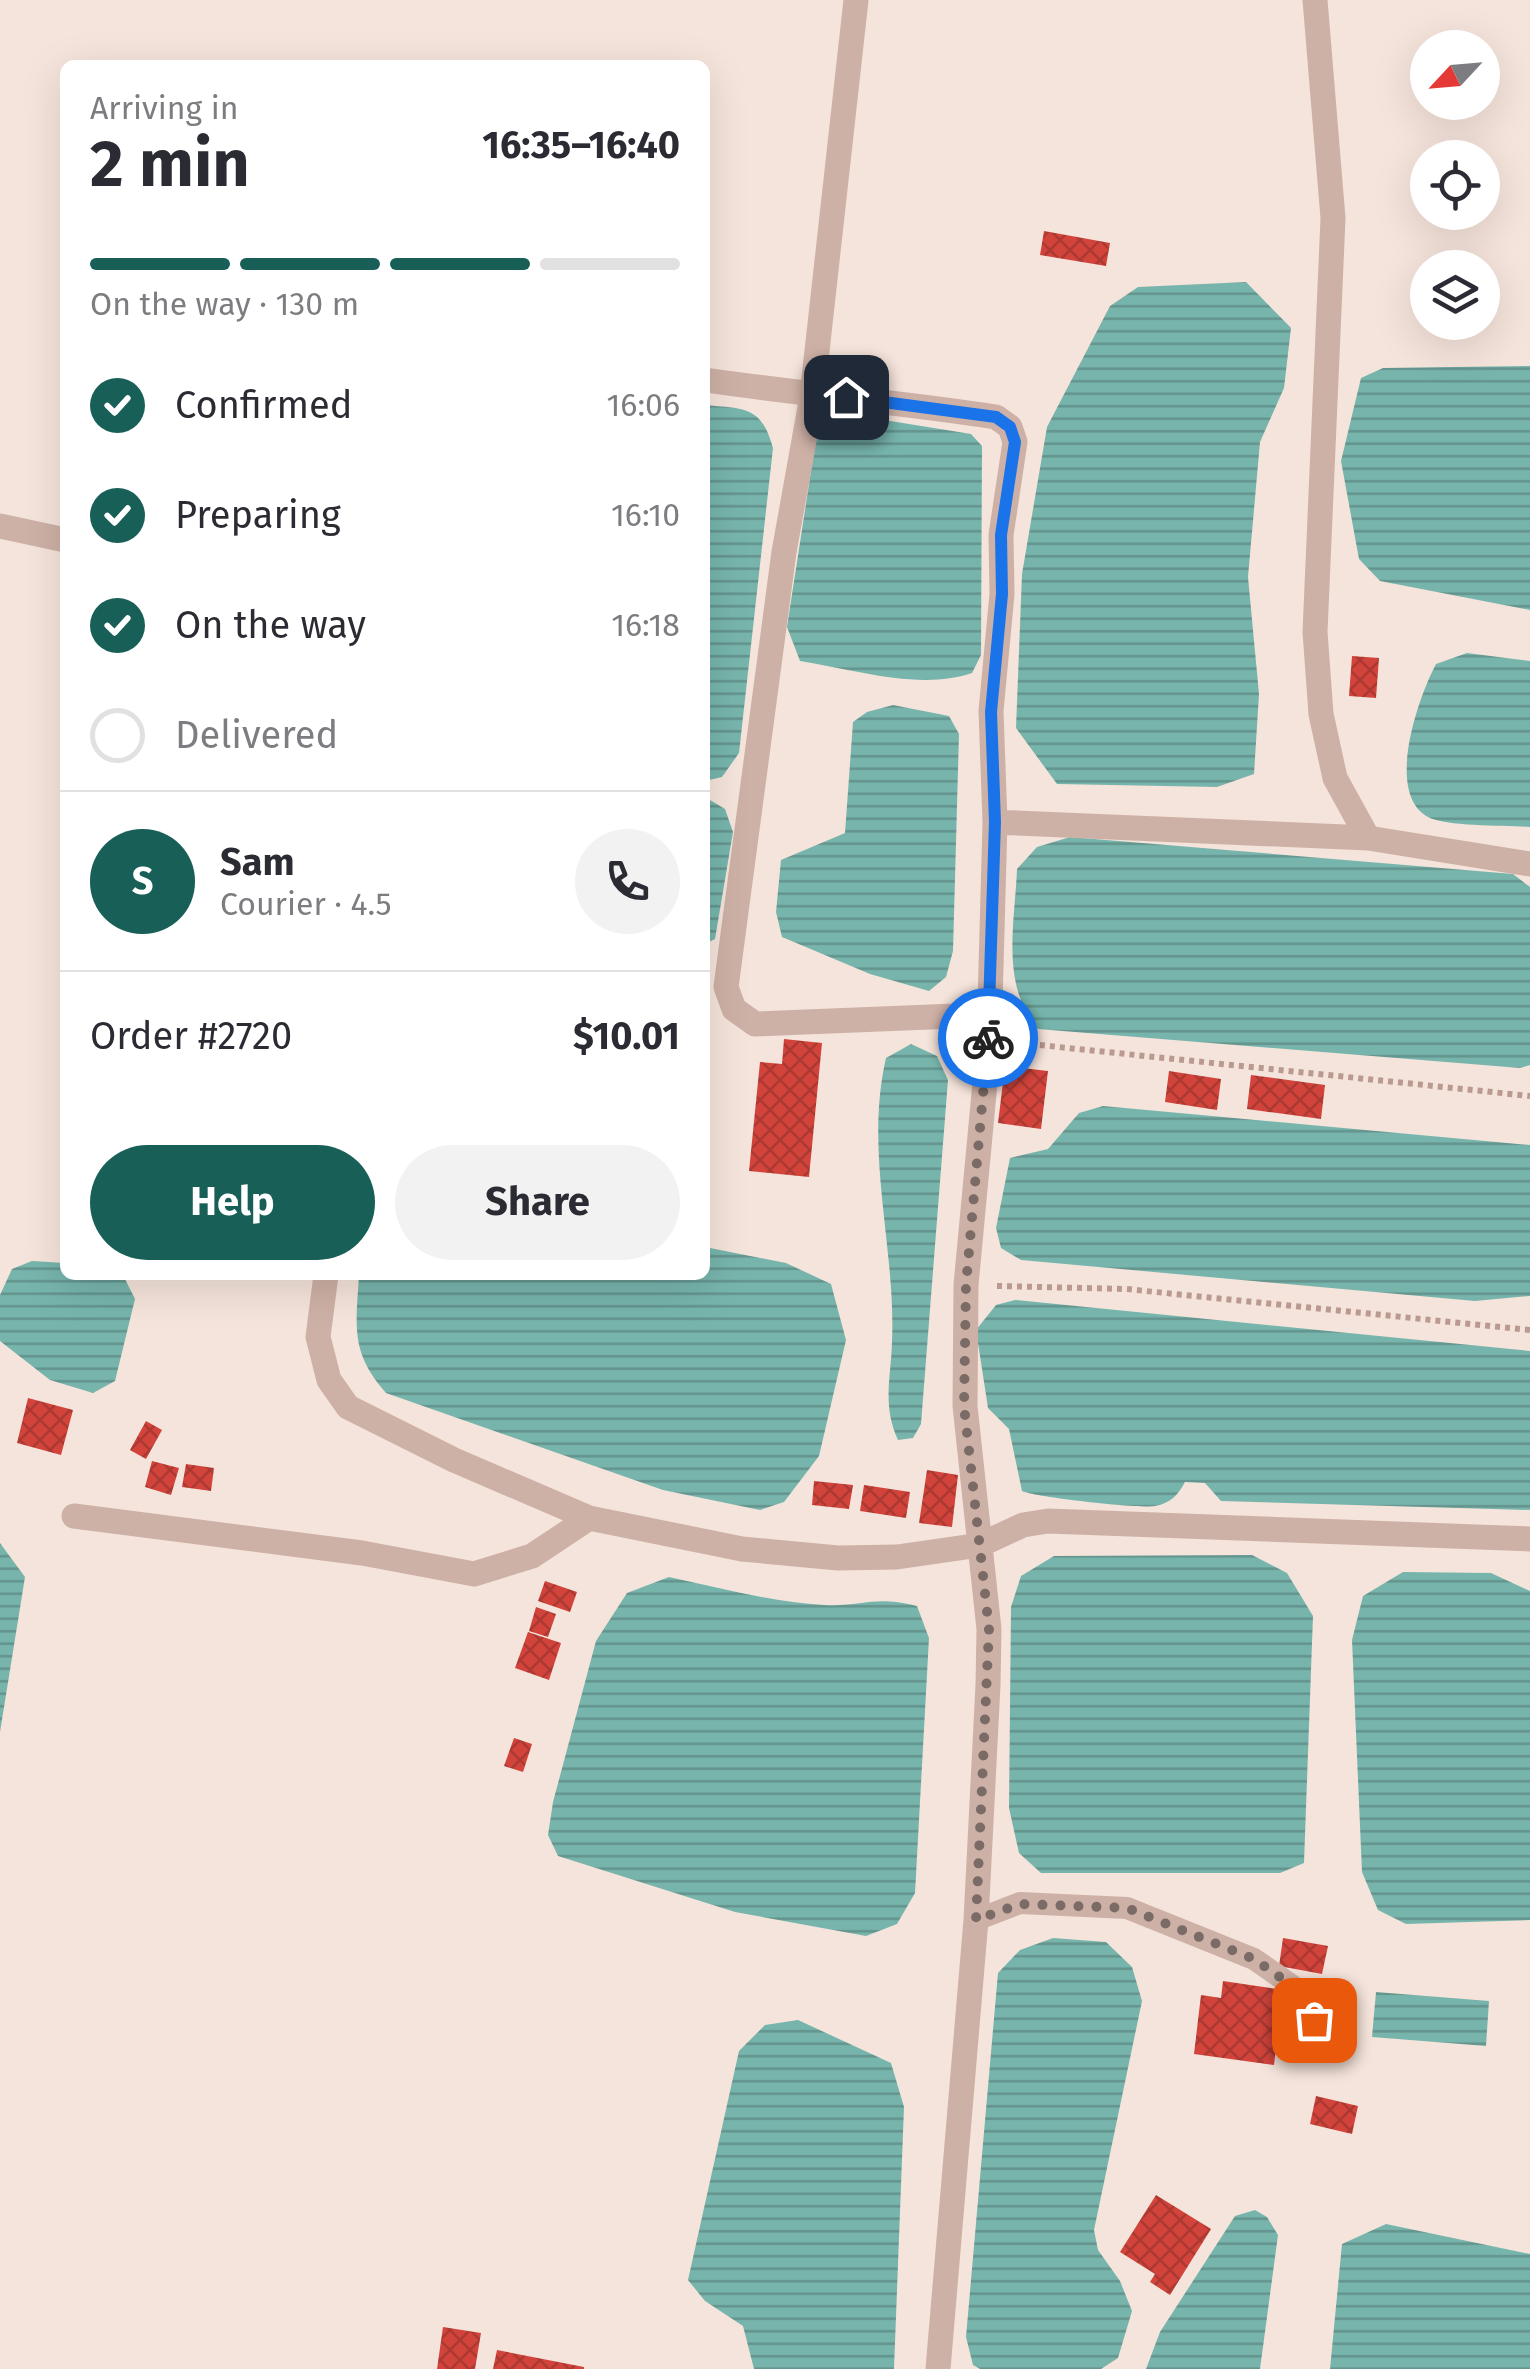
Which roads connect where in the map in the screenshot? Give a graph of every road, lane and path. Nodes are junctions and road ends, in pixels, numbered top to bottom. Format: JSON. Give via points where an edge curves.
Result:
{"nodes":[{"id":1,"x":856,"y":0,"type":"edge"},
{"id":2,"x":1315,"y":0,"type":"edge"},
{"id":3,"x":710,"y":381,"type":"edge"},
{"id":4,"x":812,"y":396,"type":"junction"},
{"id":5,"x":0,"y":526,"type":"edge"},
{"id":6,"x":60,"y":539,"type":"edge"},
{"id":7,"x":995,"y":822,"type":"junction"},
{"id":8,"x":1368,"y":838,"type":"junction"},
{"id":9,"x":1530,"y":864,"type":"edge"},
{"id":10,"x":988,"y":999,"type":"junction"},
{"id":11,"x":988,"y":1040,"type":"junction"},
{"id":12,"x":1530,"y":1096,"type":"edge"},
{"id":13,"x":325,"y":1280,"type":"edge"},
{"id":14,"x":966,"y":1285,"type":"junction"},
{"id":15,"x":1530,"y":1330,"type":"edge"},
{"id":16,"x":74,"y":1516,"type":"dead end"},
{"id":17,"x":589,"y":1518,"type":"junction"},
{"id":18,"x":1530,"y":1540,"type":"edge"},
{"id":19,"x":980,"y":1545,"type":"junction"},
{"id":20,"x":976,"y":1920,"type":"junction"},
{"id":21,"x":1329,"y":2050,"type":"dead end"},
{"id":22,"x":938,"y":2369,"type":"edge"}],
"edges":[{"from":1,"to":4,"type":"street"},
{"from":2,"to":8,"type":"street","via":[[1333,218],[1315,632],[1334,778]]},
{"from":3,"to":4,"type":"street"},
{"from":4,"to":7,"type":"street","via":[[880,398],[996,417],[1010,427],[1015,442],[1001,535],[991,712]]},
{"from":4,"to":10,"type":"street","via":[[784,552],[726,986],[734,1009],[756,1024],[956,1016]]},
{"from":5,"to":6,"type":"street"},
{"from":7,"to":8,"type":"street"},
{"from":7,"to":10,"type":"street"},
{"from":8,"to":9,"type":"street"},
{"from":10,"to":11,"type":"street"},
{"from":11,"to":12,"type":"path"},
{"from":11,"to":14,"type":"street"},
{"from":13,"to":17,"type":"street","via":[[318,1338],[328,1380],[348,1406]]},
{"from":14,"to":15,"type":"path","via":[[1126,1289]]},
{"from":14,"to":19,"type":"street","via":[[964,1406]]},
{"from":16,"to":17,"type":"street","via":[[474,1574],[532,1556]]},
{"from":17,"to":19,"type":"street","via":[[742,1550],[838,1558]]},
{"from":18,"to":19,"type":"street","via":[[1048,1522],[1023,1525]]},
{"from":19,"to":20,"type":"street","via":[[989,1629]]},
{"from":20,"to":21,"type":"lane","via":[[1020,1904],[1127,1908],[1254,1959],[1300,1991]]},
{"from":20,"to":22,"type":"street"}]}
